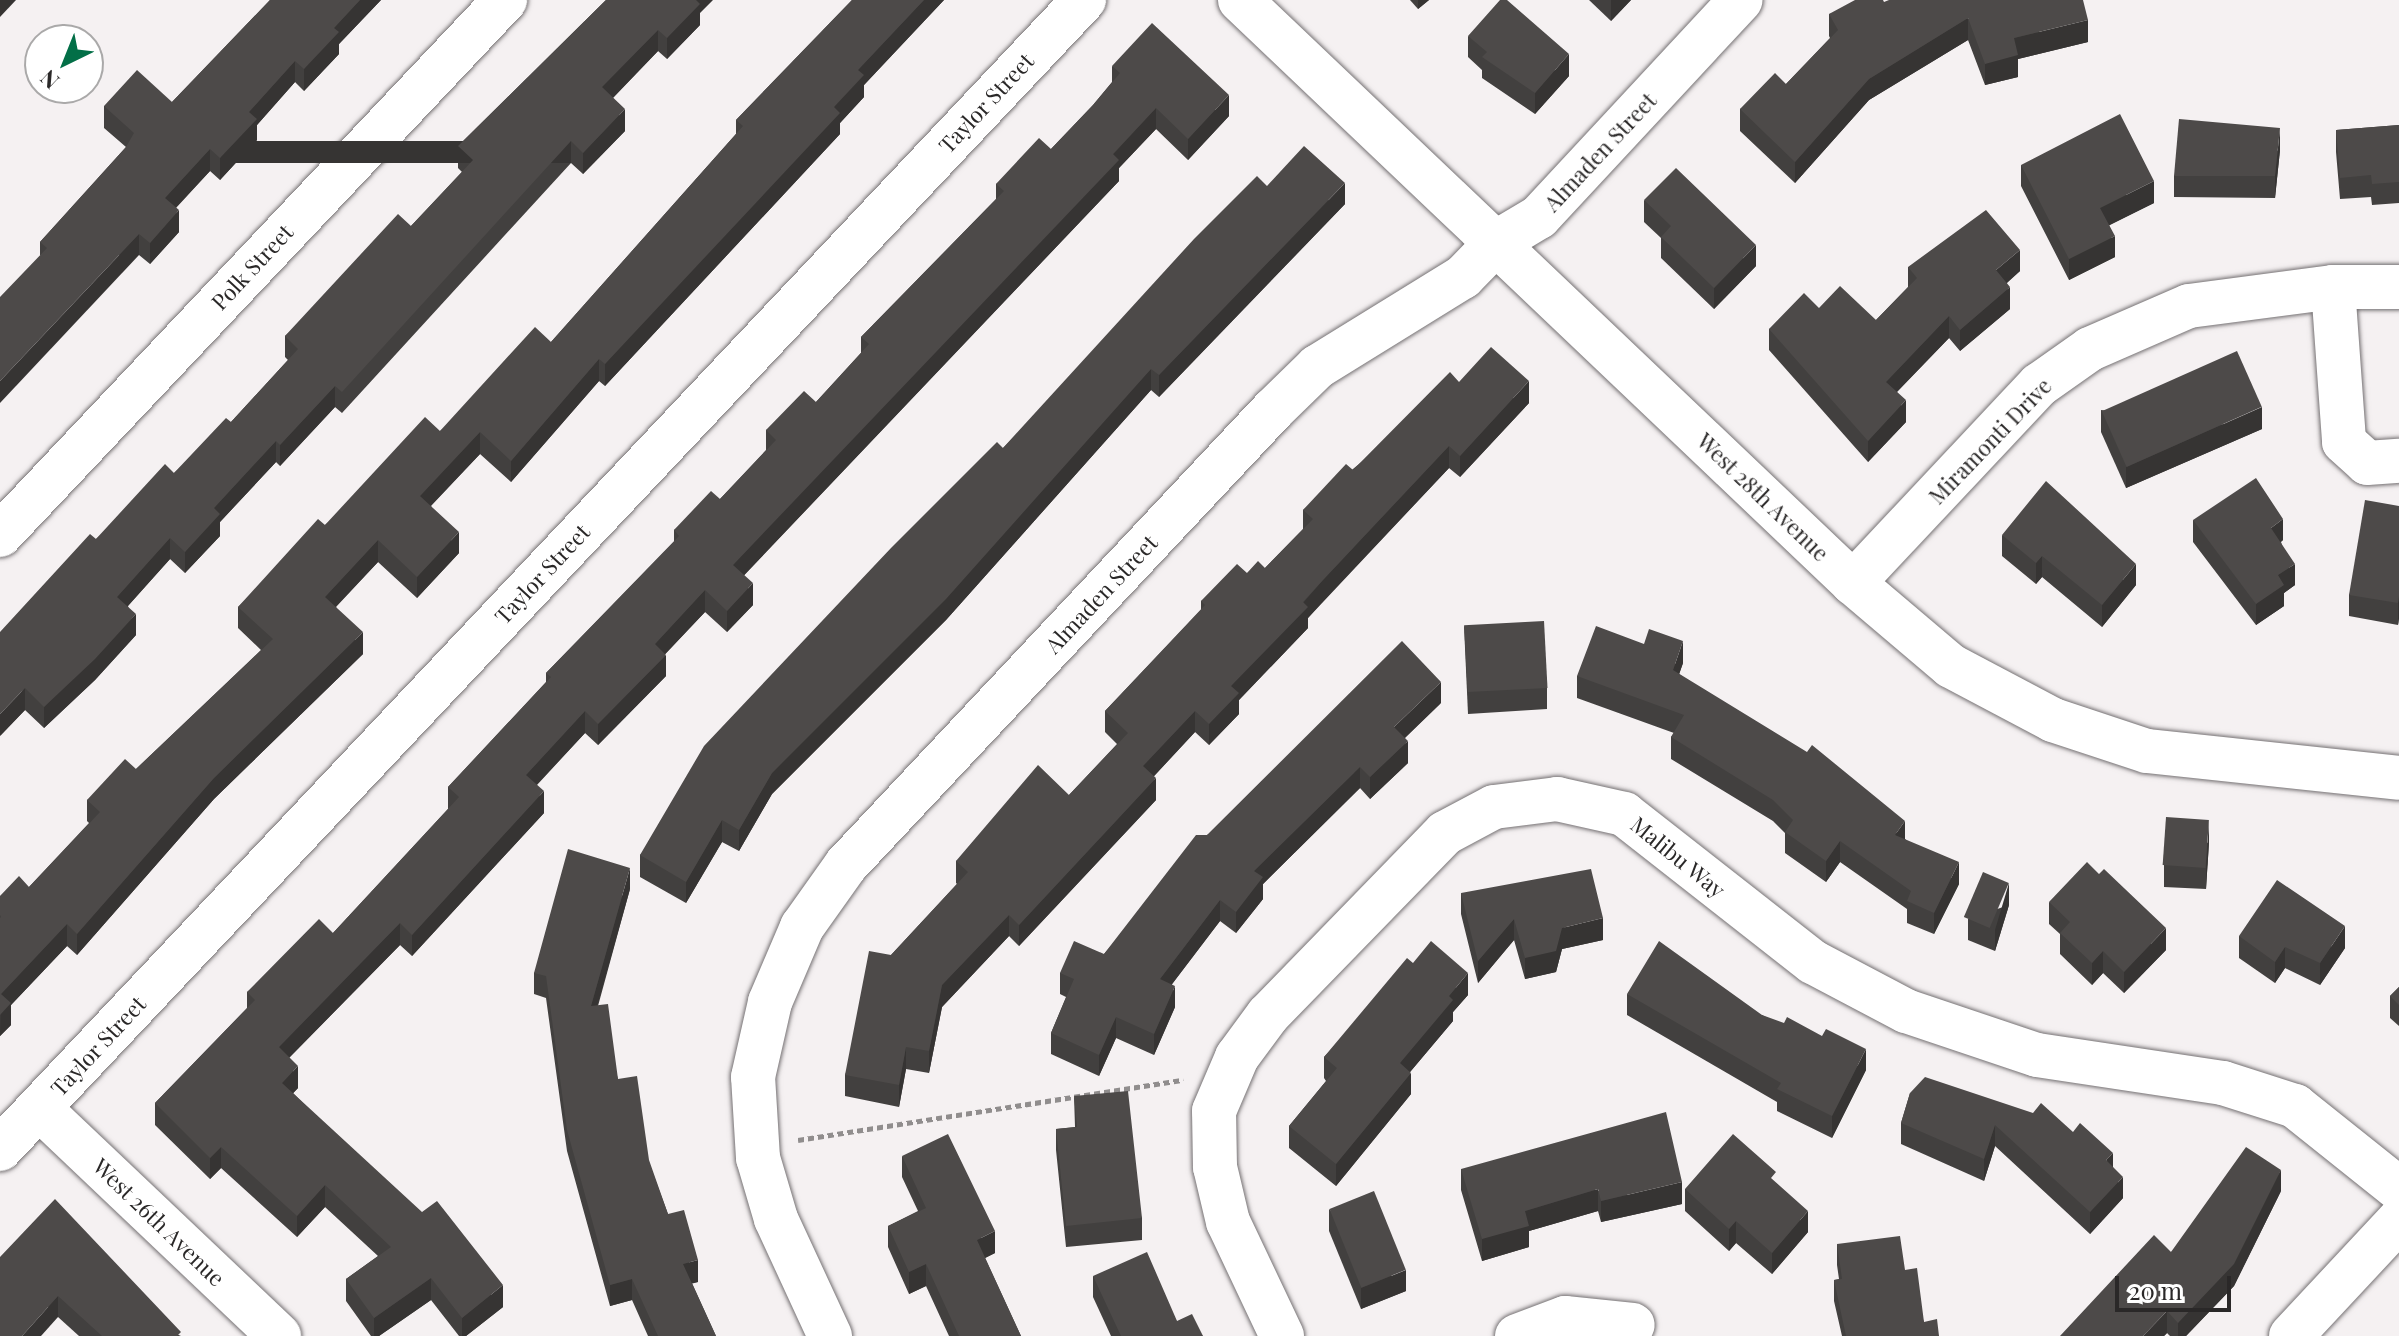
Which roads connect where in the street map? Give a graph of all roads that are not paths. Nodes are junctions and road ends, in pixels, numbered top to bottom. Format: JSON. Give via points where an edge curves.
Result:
{"nodes":[{"id":1,"x":505,"y":0,"type":"edge"},
{"id":2,"x":1084,"y":0,"type":"edge"},
{"id":3,"x":1240,"y":0,"type":"edge"},
{"id":4,"x":1741,"y":0,"type":"edge"},
{"id":5,"x":1497,"y":242,"type":"junction"},
{"id":6,"x":2333,"y":287,"type":"junction"},
{"id":7,"x":2399,"y":287,"type":"edge"},
{"id":8,"x":2399,"y":461,"type":"edge"},
{"id":9,"x":0,"y":535,"type":"edge"},
{"id":10,"x":1853,"y":583,"type":"junction"},
{"id":11,"x":2399,"y":778,"type":"edge"},
{"id":12,"x":39,"y":1108,"type":"junction"},
{"id":13,"x":0,"y":1149,"type":"edge"},
{"id":14,"x":2399,"y":1189,"type":"edge"},
{"id":15,"x":2399,"y":1220,"type":"edge"},
{"id":16,"x":1633,"y":1325,"type":"dead end"},
{"id":17,"x":279,"y":1336,"type":"edge"},
{"id":18,"x":830,"y":1336,"type":"edge"},
{"id":19,"x":1282,"y":1336,"type":"edge"},
{"id":20,"x":1517,"y":1336,"type":"edge"},
{"id":21,"x":2291,"y":1336,"type":"edge"}],
"edges":[{"from":1,"to":9,"type":"street","name":"Polk Street"},
{"from":2,"to":12,"type":"street","name":"Taylor Street"},
{"from":3,"to":5,"type":"street","name":"West 28th Avenue"},
{"from":4,"to":5,"type":"street","name":"Almaden Street","via":[[1539,217]]},
{"from":5,"to":10,"type":"street","name":"West 28th Avenue"},
{"from":5,"to":18,"type":"street","name":"Almaden Street","via":[[1463,277],[1317,367],[846,865],[802,927],[770,1002],[753,1077],[757,1146],[776,1219]]},
{"from":6,"to":7,"type":"street","name":"Miramonti Drive"},
{"from":6,"to":8,"type":"street","via":[[2344,442],[2367,463]]},
{"from":6,"to":10,"type":"street","name":"Miramonti Drive","via":[[2189,306],[2090,349],[2039,385]]},
{"from":10,"to":11,"type":"street","name":"West 28th Avenue","via":[[1951,666],[2104,740],[2147,751]]},
{"from":12,"to":13,"type":"street","name":"Taylor Street"},
{"from":12,"to":17,"type":"street","name":"West 26th Avenue"},
{"from":14,"to":19,"type":"street","name":"Malibu Way","via":[[2295,1106],[2223,1083],[2037,1055],[1906,1011],[1813,962],[1624,814],[1557,799],[1494,807],[1445,833],[1268,1015],[1231,1072],[1214,1111],[1215,1167],[1228,1222]]},
{"from":15,"to":21,"type":"street"},
{"from":16,"to":20,"type":"street","via":[[1565,1318]]}]}
